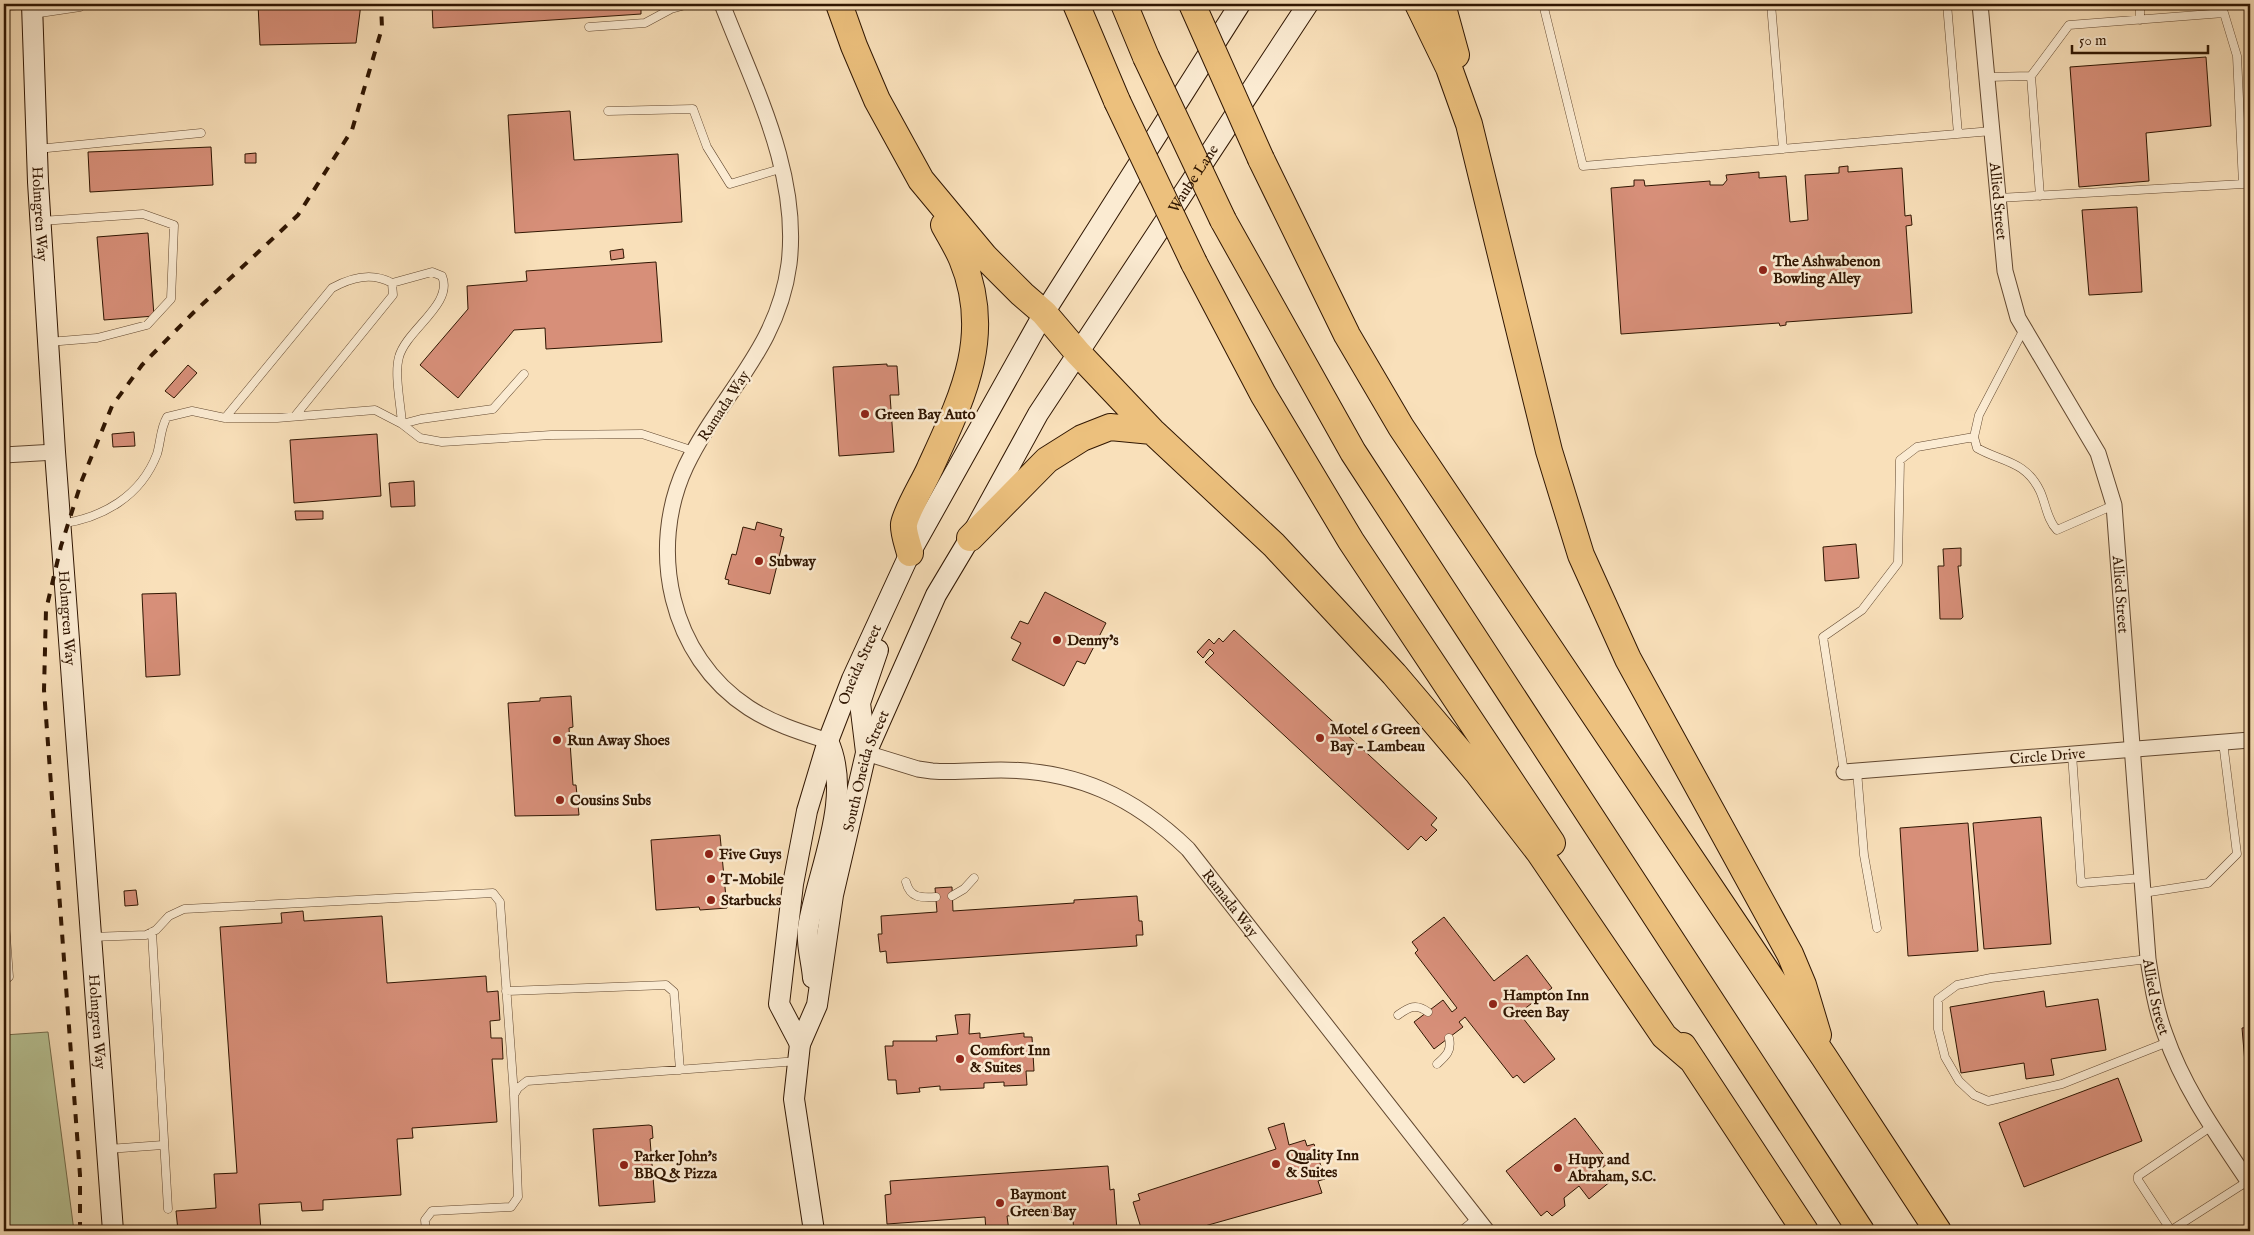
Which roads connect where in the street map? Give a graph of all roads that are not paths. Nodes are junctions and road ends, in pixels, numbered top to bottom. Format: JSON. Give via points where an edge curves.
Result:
{"nodes":[{"id":1,"x":79,"y":4,"type":"edge"},
{"id":2,"x":689,"y":4,"type":"edge"},
{"id":3,"x":722,"y":4,"type":"edge"},
{"id":4,"x":839,"y":4,"type":"edge"},
{"id":5,"x":1076,"y":4,"type":"edge"},
{"id":6,"x":1124,"y":4,"type":"edge"},
{"id":7,"x":1192,"y":4,"type":"edge"},
{"id":8,"x":1240,"y":4,"type":"edge"},
{"id":9,"x":1308,"y":4,"type":"edge"},
{"id":10,"x":1418,"y":4,"type":"edge"},
{"id":11,"x":1442,"y":4,"type":"edge"},
{"id":12,"x":1546,"y":4,"type":"edge"},
{"id":13,"x":1771,"y":4,"type":"edge"},
{"id":14,"x":1947,"y":4,"type":"edge"},
{"id":15,"x":1980,"y":4,"type":"edge"},
{"id":16,"x":2140,"y":4,"type":"edge"},
{"id":17,"x":2223,"y":4,"type":"edge"},
{"id":18,"x":4,"y":6,"type":"edge"},
{"id":19,"x":32,"y":7,"type":"edge"},
{"id":20,"x":2224,"y":13,"type":"junction"},
{"id":21,"x":2140,"y":20,"type":"junction"},
{"id":22,"x":589,"y":27,"type":"dead end"},
{"id":23,"x":2031,"y":76,"type":"junction"},
{"id":24,"x":1987,"y":77,"type":"junction"},
{"id":25,"x":1458,"y":90,"type":"junction"},
{"id":26,"x":608,"y":111,"type":"dead end"},
{"id":27,"x":1992,"y":131,"type":"junction"},
{"id":28,"x":201,"y":133,"type":"dead end"},
{"id":29,"x":1958,"y":134,"type":"junction"},
{"id":30,"x":37,"y":149,"type":"junction"},
{"id":31,"x":1783,"y":149,"type":"junction"},
{"id":32,"x":783,"y":168,"type":"junction"},
{"id":33,"x":922,"y":180,"type":"junction"},
{"id":34,"x":2040,"y":196,"type":"junction"},
{"id":35,"x":1998,"y":198,"type":"junction"},
{"id":36,"x":41,"y":221,"type":"junction"},
{"id":37,"x":392,"y":283,"type":"junction"},
{"id":38,"x":1044,"y":313,"type":"junction"},
{"id":39,"x":2024,"y":328,"type":"junction"},
{"id":40,"x":48,"y":342,"type":"junction"},
{"id":41,"x":1078,"y":353,"type":"junction"},
{"id":42,"x":524,"y":374,"type":"dead end"},
{"id":43,"x":295,"y":416,"type":"junction"},
{"id":44,"x":225,"y":418,"type":"junction"},
{"id":45,"x":402,"y":424,"type":"junction"},
{"id":46,"x":1152,"y":431,"type":"junction"},
{"id":47,"x":1974,"y":437,"type":"junction"},
{"id":48,"x":55,"y":452,"type":"junction"},
{"id":49,"x":694,"y":452,"type":"junction"},
{"id":50,"x":4,"y":455,"type":"edge"},
{"id":51,"x":2114,"y":505,"type":"junction"},
{"id":52,"x":60,"y":524,"type":"junction"},
{"id":53,"x":970,"y":538,"type":"junction"},
{"id":54,"x":910,"y":554,"type":"junction"},
{"id":55,"x":2250,"y":740,"type":"edge"},
{"id":56,"x":828,"y":741,"type":"junction"},
{"id":57,"x":2223,"y":742,"type":"junction"},
{"id":58,"x":2131,"y":750,"type":"junction"},
{"id":59,"x":866,"y":753,"type":"junction"},
{"id":60,"x":2072,"y":754,"type":"junction"},
{"id":61,"x":1850,"y":771,"type":"junction"},
{"id":62,"x":974,"y":878,"type":"dead end"},
{"id":63,"x":2142,"y":878,"type":"junction"},
{"id":64,"x":906,"y":882,"type":"dead end"},
{"id":65,"x":2143,"y":893,"type":"junction"},
{"id":66,"x":952,"y":896,"type":"dead end"},
{"id":67,"x":936,"y":898,"type":"dead end"},
{"id":68,"x":4,"y":909,"type":"edge"},
{"id":69,"x":1877,"y":928,"type":"dead end"},
{"id":70,"x":152,"y":932,"type":"junction"},
{"id":71,"x":91,"y":937,"type":"junction"},
{"id":72,"x":2148,"y":959,"type":"junction"},
{"id":73,"x":4,"y":981,"type":"edge"},
{"id":74,"x":506,"y":991,"type":"junction"},
{"id":75,"x":816,"y":1005,"type":"junction"},
{"id":76,"x":1428,"y":1012,"type":"dead end"},
{"id":77,"x":1398,"y":1015,"type":"dead end"},
{"id":78,"x":1448,"y":1038,"type":"dead end"},
{"id":79,"x":2168,"y":1042,"type":"junction"},
{"id":80,"x":799,"y":1053,"type":"junction"},
{"id":81,"x":1824,"y":1057,"type":"junction"},
{"id":82,"x":1693,"y":1061,"type":"junction"},
{"id":83,"x":1437,"y":1064,"type":"dead end"},
{"id":84,"x":680,"y":1070,"type":"junction"},
{"id":85,"x":514,"y":1095,"type":"junction"},
{"id":86,"x":2212,"y":1126,"type":"junction"},
{"id":87,"x":163,"y":1145,"type":"junction"},
{"id":88,"x":107,"y":1149,"type":"junction"},
{"id":89,"x":2249,"y":1183,"type":"edge"},
{"id":90,"x":168,"y":1209,"type":"dead end"},
{"id":91,"x":1477,"y":1218,"type":"junction"},
{"id":92,"x":113,"y":1231,"type":"edge"},
{"id":93,"x":426,"y":1231,"type":"edge"},
{"id":94,"x":814,"y":1231,"type":"edge"},
{"id":95,"x":1461,"y":1231,"type":"edge"},
{"id":96,"x":1487,"y":1231,"type":"edge"},
{"id":97,"x":1805,"y":1231,"type":"edge"},
{"id":98,"x":1862,"y":1231,"type":"edge"},
{"id":99,"x":1938,"y":1231,"type":"edge"}],
"edges":[{"from":1,"to":19,"type":"lane","via":[[80,7]]},
{"from":2,"to":22,"type":"lane","via":[[671,9],[645,24]]},
{"from":3,"to":32,"type":"street","name":"Ramada Way"},
{"from":4,"to":33,"type":"highway","via":[[877,100]]},
{"from":5,"to":82,"type":"highway","bridge":true,"via":[[1194,264],[1263,394],[1351,541]]},
{"from":6,"to":98,"type":"highway","bridge":true,"via":[[1223,220],[1352,452]]},
{"from":7,"to":81,"type":"highway","bridge":true,"via":[[1261,159],[1347,335],[1401,427]]},
{"from":8,"to":38,"type":"street"},
{"from":9,"to":41,"type":"street","name":"Waube Lane"},
{"from":10,"to":25,"type":"highway"},
{"from":11,"to":25,"type":"highway","via":[[1454,44]]},
{"from":12,"to":31,"type":"lane","via":[[1543,4],[1584,166]]},
{"from":13,"to":31,"type":"lane"},
{"from":14,"to":29,"type":"lane"},
{"from":15,"to":24,"type":"street","name":"Allied Street"},
{"from":16,"to":21,"type":"lane"},
{"from":17,"to":20,"type":"lane"},
{"from":18,"to":19,"type":"lane"},
{"from":19,"to":30,"type":"street","name":"Holmgren Way"},
{"from":20,"to":21,"type":"lane"},
{"from":20,"to":34,"type":"lane","via":[[2237,56],[2243,184]]},
{"from":21,"to":23,"type":"lane","via":[[2069,25]]},
{"from":23,"to":24,"type":"lane"},
{"from":23,"to":34,"type":"lane"},
{"from":24,"to":27,"type":"street","name":"Allied Street"},
{"from":25,"to":81,"type":"highway","via":[[1476,149],[1550,458],[1581,555],[1628,659],[1790,954],[1803,985]]},
{"from":26,"to":32,"type":"lane","via":[[692,109],[707,147],[730,184]]},
{"from":27,"to":29,"type":"lane"},
{"from":27,"to":35,"type":"street","name":"Allied Street"},
{"from":28,"to":30,"type":"lane"},
{"from":29,"to":31,"type":"lane"},
{"from":30,"to":36,"type":"street","name":"Holmgren Way"},
{"from":32,"to":49,"type":"street","name":"Ramada Way","via":[[790,205],[791,235],[782,296],[757,356]]},
{"from":33,"to":38,"type":"highway","via":[[985,257]]},
{"from":33,"to":54,"type":"highway","via":[[962,258],[976,311],[976,340],[973,363],[949,427],[904,524]]},
{"from":34,"to":35,"type":"lane"},
{"from":35,"to":39,"type":"street","name":"Allied Street","via":[[2005,271],[2018,318]]},
{"from":36,"to":40,"type":"street","name":"Holmgren Way"},
{"from":36,"to":40,"type":"lane","via":[[143,214],[174,225],[172,299],[147,325],[97,338]]},
{"from":37,"to":43,"type":"lane","via":[[393,295]]},
{"from":37,"to":44,"type":"lane","via":[[381,277],[349,278],[332,288]]},
{"from":37,"to":45,"type":"lane","via":[[432,272],[442,276],[445,284],[438,304],[406,342],[398,358]]},
{"from":38,"to":41,"type":"highway"},
{"from":38,"to":54,"type":"street","name":"Oneida Street"},
{"from":39,"to":47,"type":"lane","via":[[1979,415]]},
{"from":39,"to":51,"type":"street","name":"Allied Street","via":[[2098,453]]},
{"from":40,"to":48,"type":"street","name":"Holmgren Way"},
{"from":41,"to":46,"type":"highway"},
{"from":41,"to":53,"type":"street","name":"South Oneida Street","via":[[1038,414]]},
{"from":42,"to":45,"type":"lane","via":[[493,409]]},
{"from":43,"to":44,"type":"lane"},
{"from":43,"to":45,"type":"lane","via":[[375,410]]},
{"from":44,"to":52,"type":"lane","via":[[192,411],[167,417],[157,453],[142,484],[93,518]]},
{"from":45,"to":49,"type":"lane","via":[[420,438],[442,442],[550,435],[642,434]]},
{"from":46,"to":53,"type":"highway","via":[[1110,427],[1082,438],[1047,460]]},
{"from":46,"to":82,"type":"highway","via":[[1274,545],[1394,674],[1539,852],[1664,1036]]},
{"from":47,"to":51,"type":"lane","via":[[1977,448],[2010,461],[2028,474],[2039,490],[2051,524],[2057,530]]},
{"from":47,"to":61,"type":"lane","via":[[1917,447],[1900,460],[1898,562],[1862,610],[1823,637]]},
{"from":48,"to":50,"type":"street"},
{"from":48,"to":52,"type":"street","name":"Holmgren Way"},
{"from":49,"to":56,"type":"street","name":"Ramada Way","via":[[676,492],[668,523],[666,549],[669,583],[688,640],[709,671],[747,707],[776,724]]},
{"from":51,"to":58,"type":"street","name":"Allied Street"},
{"from":52,"to":71,"type":"street","name":"Holmgren Way"},
{"from":53,"to":59,"type":"street","name":"South Oneida Street","via":[[936,595]]},
{"from":54,"to":56,"type":"street","name":"Oneida Street","via":[[852,679]]},
{"from":54,"to":59,"type":"street","via":[[901,600],[872,664],[860,703]]},
{"from":55,"to":57,"type":"street","name":"Circle Drive"},
{"from":56,"to":75,"type":"street","via":[[835,756],[837,805],[808,931]]},
{"from":56,"to":80,"type":"street","name":"Oneida Street","via":[[806,816],[793,884],[779,1004]]},
{"from":57,"to":58,"type":"street","name":"Circle Drive"},
{"from":57,"to":65,"type":"lane","via":[[2237,854],[2208,883]]},
{"from":58,"to":60,"type":"street","name":"Circle Drive"},
{"from":58,"to":63,"type":"street","name":"Allied Street"},
{"from":59,"to":75,"type":"street","name":"South Oneida Street","via":[[833,895]]},
{"from":59,"to":91,"type":"street","name":"Ramada Way","via":[[918,769],[948,773],[1037,772],[1072,778],[1108,791],[1165,827],[1188,849]]},
{"from":60,"to":61,"type":"street","name":"Circle Drive"},
{"from":60,"to":63,"type":"lane","via":[[2081,883]]},
{"from":61,"to":69,"type":"lane"},
{"from":62,"to":66,"type":"lane"},
{"from":63,"to":65,"type":"street","name":"Allied Street"},
{"from":64,"to":67,"type":"lane","via":[[908,891],[915,896]]},
{"from":65,"to":72,"type":"street","name":"Allied Street"},
{"from":68,"to":73,"type":"lane","via":[[9,977]]},
{"from":70,"to":71,"type":"lane"},
{"from":70,"to":74,"type":"lane","via":[[169,916],[184,909],[493,893],[500,902]]},
{"from":70,"to":87,"type":"lane"},
{"from":71,"to":88,"type":"street","name":"Holmgren Way"},
{"from":72,"to":79,"type":"street","name":"Allied Street","via":[[2154,997]]},
{"from":72,"to":79,"type":"lane","via":[[1958,985],[1938,999],[1945,1056],[1959,1081],[1974,1095],[1988,1101],[2062,1084]]},
{"from":74,"to":84,"type":"lane","via":[[666,985],[674,992]]},
{"from":74,"to":85,"type":"lane"},
{"from":75,"to":80,"type":"street","name":"South Oneida Street"},
{"from":76,"to":77,"type":"lane","via":[[1420,1006],[1410,1006]]},
{"from":78,"to":83,"type":"lane","via":[[1451,1045],[1448,1054]]},
{"from":79,"to":86,"type":"street","name":"Allied Street","via":[[2192,1094]]},
{"from":80,"to":84,"type":"lane"},
{"from":80,"to":94,"type":"street","name":"South Oneida Street","via":[[794,1099]]},
{"from":81,"to":99,"type":"highway"},
{"from":82,"to":97,"type":"highway"},
{"from":84,"to":85,"type":"lane","via":[[527,1082]]},
{"from":85,"to":93,"type":"lane","via":[[518,1196],[511,1207],[432,1212],[425,1220]]},
{"from":86,"to":89,"type":"street","name":"Allied Street"},
{"from":86,"to":89,"type":"lane","via":[[2138,1176],[2138,1180],[2173,1230]]},
{"from":87,"to":88,"type":"lane"},
{"from":87,"to":90,"type":"lane"},
{"from":88,"to":92,"type":"street","name":"Holmgren Way"},
{"from":91,"to":95,"type":"lane"},
{"from":91,"to":96,"type":"street","name":"Ramada Way"}]}
